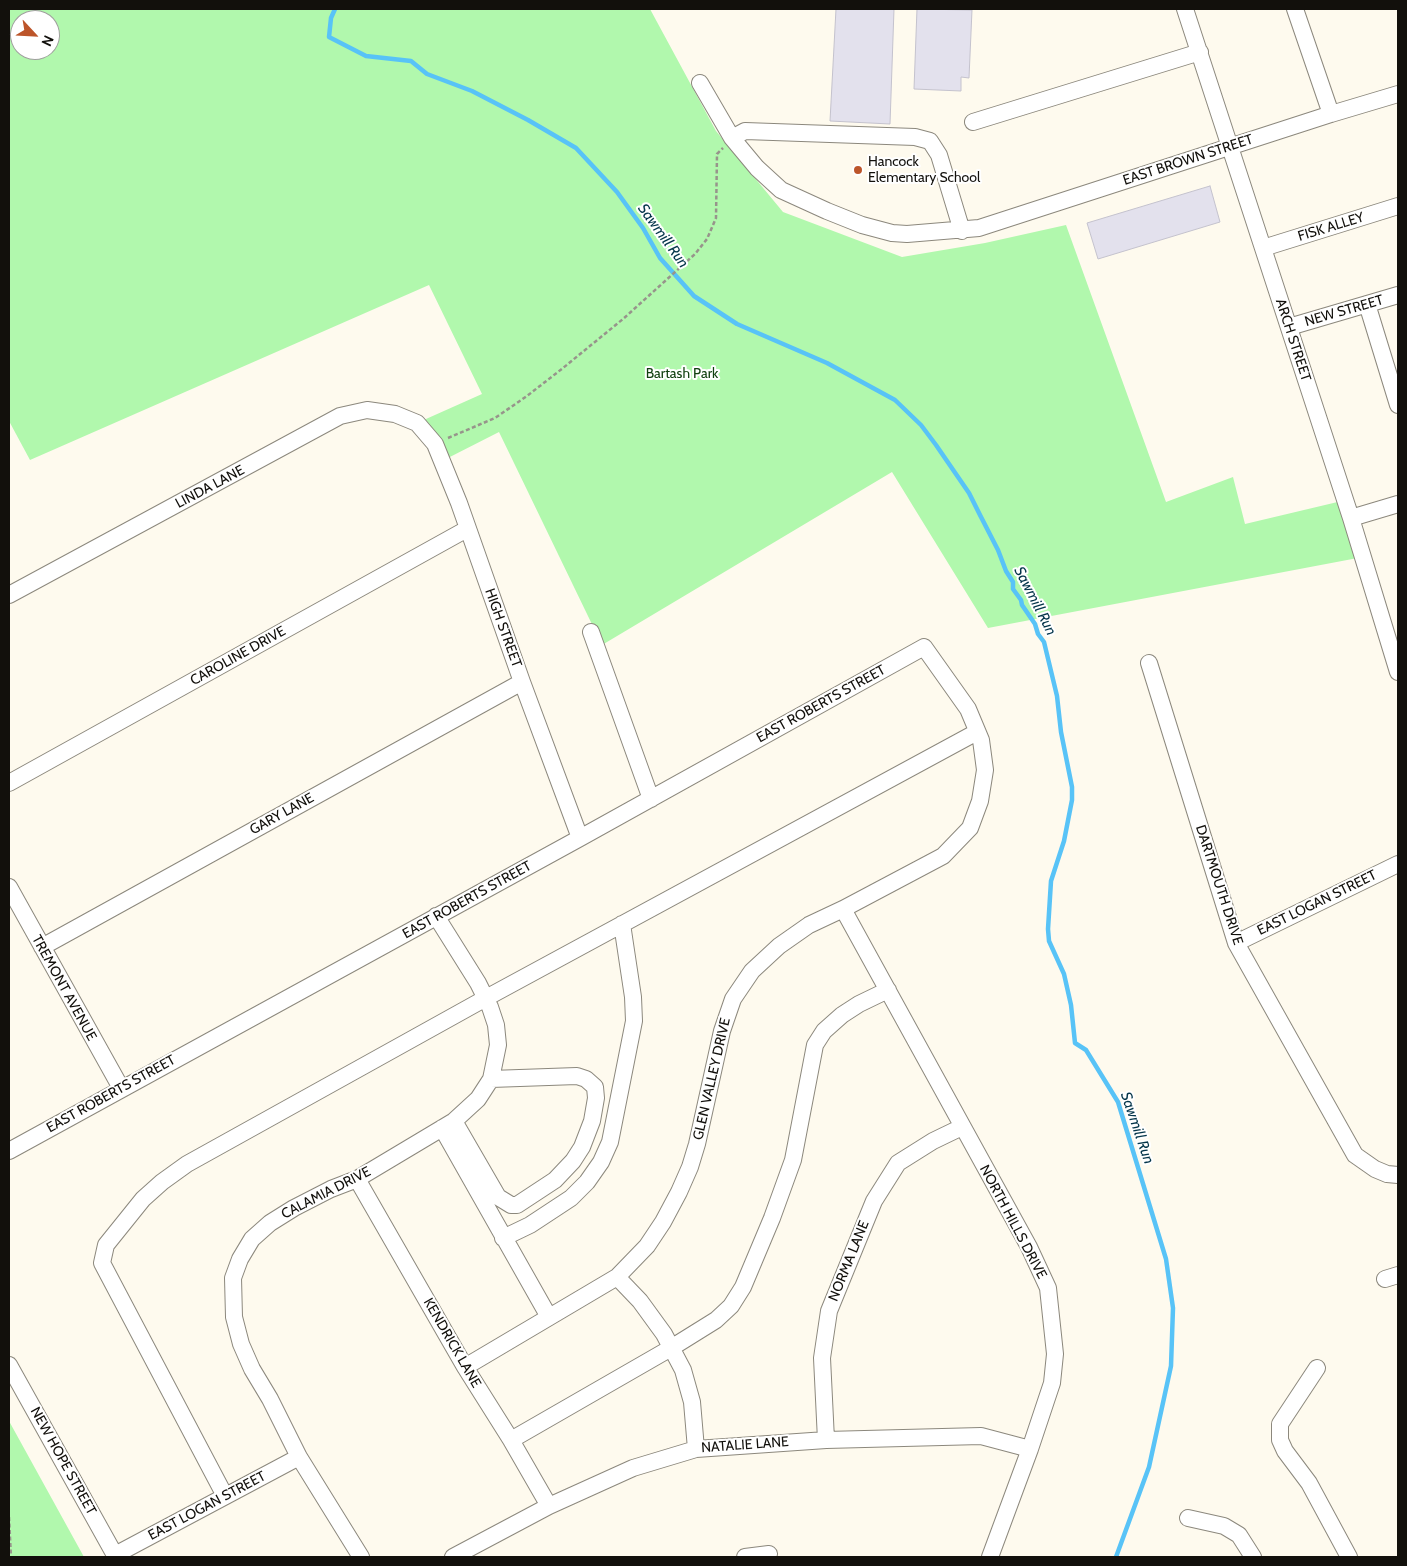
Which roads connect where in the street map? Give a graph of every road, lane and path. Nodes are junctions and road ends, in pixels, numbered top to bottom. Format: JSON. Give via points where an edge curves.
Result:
{"nodes":[{"id":1,"x":1185,"y":9,"type":"edge"},
{"id":2,"x":1300,"y":10,"type":"edge"},
{"id":3,"x":1200,"y":52,"type":"junction"},
{"id":4,"x":700,"y":83,"type":"dead end"},
{"id":5,"x":1398,"y":94,"type":"edge"},
{"id":6,"x":1331,"y":114,"type":"junction"},
{"id":7,"x":973,"y":122,"type":"dead end"},
{"id":8,"x":732,"y":138,"type":"junction"},
{"id":9,"x":1231,"y":146,"type":"junction"},
{"id":10,"x":1398,"y":206,"type":"edge"},
{"id":11,"x":962,"y":231,"type":"junction"},
{"id":12,"x":1263,"y":248,"type":"junction"},
{"id":13,"x":1398,"y":295,"type":"edge"},
{"id":14,"x":1367,"y":304,"type":"junction"},
{"id":15,"x":1289,"y":327,"type":"junction"},
{"id":16,"x":1398,"y":405,"type":"edge"},
{"id":17,"x":417,"y":423,"type":"joint"},
{"id":18,"x":435,"y":444,"type":"junction"},
{"id":19,"x":1398,"y":504,"type":"edge"},
{"id":20,"x":1351,"y":518,"type":"junction"},
{"id":21,"x":467,"y":529,"type":"junction"},
{"id":22,"x":9,"y":595,"type":"edge"},
{"id":23,"x":591,"y":632,"type":"dead end"},
{"id":24,"x":924,"y":647,"type":"joint"},
{"id":25,"x":1149,"y":663,"type":"dead end"},
{"id":26,"x":1398,"y":672,"type":"edge"},
{"id":27,"x":522,"y":682,"type":"junction"},
{"id":28,"x":977,"y":732,"type":"junction"},
{"id":29,"x":9,"y":783,"type":"edge"},
{"id":30,"x":651,"y":799,"type":"junction"},
{"id":31,"x":580,"y":838,"type":"junction"},
{"id":32,"x":1398,"y":864,"type":"edge"},
{"id":33,"x":9,"y":888,"type":"edge"},
{"id":34,"x":844,"y":909,"type":"junction"},
{"id":35,"x":436,"y":916,"type":"junction"},
{"id":36,"x":622,"y":924,"type":"junction"},
{"id":37,"x":1236,"y":943,"type":"junction"},
{"id":38,"x":42,"y":947,"type":"junction"},
{"id":39,"x":888,"y":990,"type":"junction"},
{"id":40,"x":486,"y":998,"type":"junction"},
{"id":41,"x":491,"y":1079,"type":"junction"},
{"id":42,"x":121,"y":1088,"type":"junction"},
{"id":43,"x":448,"y":1125,"type":"junction"},
{"id":44,"x":962,"y":1127,"type":"junction"},
{"id":45,"x":9,"y":1151,"type":"edge"},
{"id":46,"x":1398,"y":1175,"type":"edge"},
{"id":47,"x":357,"y":1179,"type":"junction"},
{"id":48,"x":503,"y":1238,"type":"junction"},
{"id":49,"x":617,"y":1277,"type":"junction"},
{"id":50,"x":549,"y":1317,"type":"junction"},
{"id":51,"x":671,"y":1348,"type":"junction"},
{"id":52,"x":9,"y":1365,"type":"edge"},
{"id":53,"x":465,"y":1367,"type":"junction"},
{"id":54,"x":1317,"y":1368,"type":"dead end"},
{"id":55,"x":511,"y":1440,"type":"junction"},
{"id":56,"x":826,"y":1440,"type":"junction"},
{"id":57,"x":696,"y":1449,"type":"junction"},
{"id":58,"x":1030,"y":1449,"type":"junction"},
{"id":59,"x":299,"y":1457,"type":"junction"},
{"id":60,"x":225,"y":1496,"type":"junction"},
{"id":61,"x":549,"y":1506,"type":"junction"},
{"id":62,"x":9,"y":1517,"type":"edge"},
{"id":63,"x":1188,"y":1518,"type":"dead end"},
{"id":64,"x":769,"y":1554,"type":"dead end"},
{"id":65,"x":116,"y":1556,"type":"edge"},
{"id":66,"x":11,"y":1557,"type":"edge"},
{"id":67,"x":361,"y":1557,"type":"edge"},
{"id":68,"x":453,"y":1557,"type":"edge"},
{"id":69,"x":745,"y":1557,"type":"edge"},
{"id":70,"x":990,"y":1557,"type":"edge"},
{"id":71,"x":1253,"y":1557,"type":"edge"},
{"id":72,"x":1349,"y":1557,"type":"edge"}],
"edges":[{"from":1,"to":3,"type":"street","name":"ARCH STREET"},
{"from":2,"to":6,"type":"street"},
{"from":3,"to":7,"type":"street"},
{"from":3,"to":9,"type":"street","name":"ARCH STREET"},
{"from":4,"to":8,"type":"street","name":"EAST BROWN STREET"},
{"from":5,"to":6,"type":"street","name":"EAST BROWN STREET"},
{"from":6,"to":9,"type":"street","name":"EAST BROWN STREET"},
{"from":8,"to":11,"type":"street","name":"EAST BROWN STREET","via":[[781,190],[827,211],[892,233]]},
{"from":8,"to":11,"type":"street","via":[[745,131],[915,137],[930,141],[939,155]]},
{"from":8,"to":18,"type":"path","via":[[717,154],[716,218],[708,239],[695,254],[616,325],[527,396],[495,418]]},
{"from":9,"to":11,"type":"street","name":"EAST BROWN STREET"},
{"from":9,"to":12,"type":"street","name":"ARCH STREET"},
{"from":10,"to":12,"type":"street","name":"FISK ALLEY"},
{"from":12,"to":15,"type":"street","name":"ARCH STREET"},
{"from":13,"to":14,"type":"street","name":"NEW STREET"},
{"from":14,"to":15,"type":"street","name":"NEW STREET"},
{"from":14,"to":16,"type":"street"},
{"from":15,"to":20,"type":"street","name":"ARCH STREET"},
{"from":17,"to":18,"type":"street","name":"HIGH STREET"},
{"from":17,"to":22,"type":"street","name":"LINDA LANE","via":[[395,414],[367,410],[340,416]]},
{"from":18,"to":21,"type":"street","name":"HIGH STREET"},
{"from":19,"to":20,"type":"street"},
{"from":20,"to":26,"type":"street","name":"ARCH STREET"},
{"from":21,"to":27,"type":"street","name":"HIGH STREET"},
{"from":21,"to":29,"type":"street","name":"CAROLINE DRIVE"},
{"from":23,"to":30,"type":"street"},
{"from":24,"to":28,"type":"street","name":"GLEN VALLEY DRIVE","via":[[968,709]]},
{"from":24,"to":30,"type":"street","name":"EAST ROBERTS STREET"},
{"from":25,"to":37,"type":"street","name":"DARTMOUTH DRIVE"},
{"from":27,"to":31,"type":"street","name":"HIGH STREET"},
{"from":27,"to":38,"type":"street","name":"GARY LANE"},
{"from":28,"to":34,"type":"street","name":"GLEN VALLEY DRIVE","via":[[985,770],[980,802],[970,828],[943,856]]},
{"from":28,"to":36,"type":"street"},
{"from":30,"to":31,"type":"street","name":"EAST ROBERTS STREET"},
{"from":31,"to":35,"type":"street","name":"EAST ROBERTS STREET"},
{"from":32,"to":37,"type":"street","name":"EAST LOGAN STREET"},
{"from":33,"to":38,"type":"street","name":"TREMONT AVENUE"},
{"from":34,"to":39,"type":"street","name":"NORTH HILLS DRIVE"},
{"from":34,"to":49,"type":"street","name":"GLEN VALLEY DRIVE","via":[[809,925],[779,946],[752,972],[732,999],[690,1167],[663,1222],[647,1246]]},
{"from":35,"to":40,"type":"street","name":"CALAMIA DRIVE"},
{"from":35,"to":42,"type":"street","name":"EAST ROBERTS STREET"},
{"from":36,"to":40,"type":"street"},
{"from":36,"to":48,"type":"street","via":[[634,1021],[610,1142],[601,1162],[571,1198]]},
{"from":37,"to":46,"type":"street","name":"DARTMOUTH DRIVE","via":[[1355,1155],[1375,1170]]},
{"from":38,"to":42,"type":"street","name":"TREMONT AVENUE"},
{"from":39,"to":44,"type":"street","name":"NORTH HILLS DRIVE"},
{"from":39,"to":51,"type":"street","via":[[842,1015],[824,1031],[815,1045],[793,1160],[743,1287],[731,1306],[716,1320]]},
{"from":40,"to":41,"type":"street","name":"CALAMIA DRIVE","via":[[496,1025],[498,1045]]},
{"from":40,"to":60,"type":"street","via":[[187,1164],[143,1199],[106,1245],[102,1263]]},
{"from":41,"to":43,"type":"street","name":"CALAMIA DRIVE","via":[[478,1099]]},
{"from":41,"to":43,"type":"street","via":[[577,1076],[595,1087],[592,1121],[573,1161],[547,1185],[517,1205],[511,1205],[498,1197]]},
{"from":42,"to":45,"type":"street","name":"EAST ROBERTS STREET"},
{"from":43,"to":47,"type":"street","name":"CALAMIA DRIVE"},
{"from":43,"to":48,"type":"street"},
{"from":44,"to":56,"type":"street","name":"NORMA LANE","via":[[933,1140],[898,1163],[874,1201],[829,1311],[822,1358]]},
{"from":44,"to":58,"type":"street","name":"NORTH HILLS DRIVE","via":[[1029,1247],[1048,1288],[1055,1354],[1052,1383]]},
{"from":47,"to":53,"type":"street","name":"KENDRICK LANE"},
{"from":47,"to":59,"type":"street","name":"CALAMIA DRIVE","via":[[331,1189],[270,1223],[252,1239],[233,1278],[234,1318],[241,1344]]},
{"from":48,"to":50,"type":"street"},
{"from":49,"to":50,"type":"street","name":"GLEN VALLEY DRIVE"},
{"from":49,"to":51,"type":"street","via":[[640,1301]]},
{"from":50,"to":53,"type":"street","name":"GLEN VALLEY DRIVE"},
{"from":51,"to":55,"type":"street"},
{"from":51,"to":57,"type":"street","via":[[683,1370],[692,1402]]},
{"from":52,"to":65,"type":"street","name":"NEW HOPE STREET"},
{"from":53,"to":55,"type":"street","name":"KENDRICK LANE"},
{"from":54,"to":72,"type":"street","via":[[1280,1424],[1280,1440],[1309,1483]]},
{"from":55,"to":61,"type":"street","name":"KENDRICK LANE"},
{"from":56,"to":57,"type":"street","name":"NATALIE LANE"},
{"from":56,"to":58,"type":"street","name":"NATALIE LANE","via":[[981,1436]]},
{"from":57,"to":61,"type":"street","name":"NATALIE LANE","via":[[633,1468]]},
{"from":58,"to":70,"type":"street","name":"NORTH HILLS DRIVE"},
{"from":59,"to":60,"type":"street","name":"EAST LOGAN STREET"},
{"from":59,"to":67,"type":"street","name":"CALAMIA DRIVE"},
{"from":60,"to":65,"type":"street","name":"EAST LOGAN STREET"},
{"from":61,"to":68,"type":"street","name":"NATALIE LANE"},
{"from":62,"to":66,"type":"path"},
{"from":63,"to":71,"type":"street","via":[[1224,1526],[1239,1535]]},
{"from":64,"to":69,"type":"street"}]}
